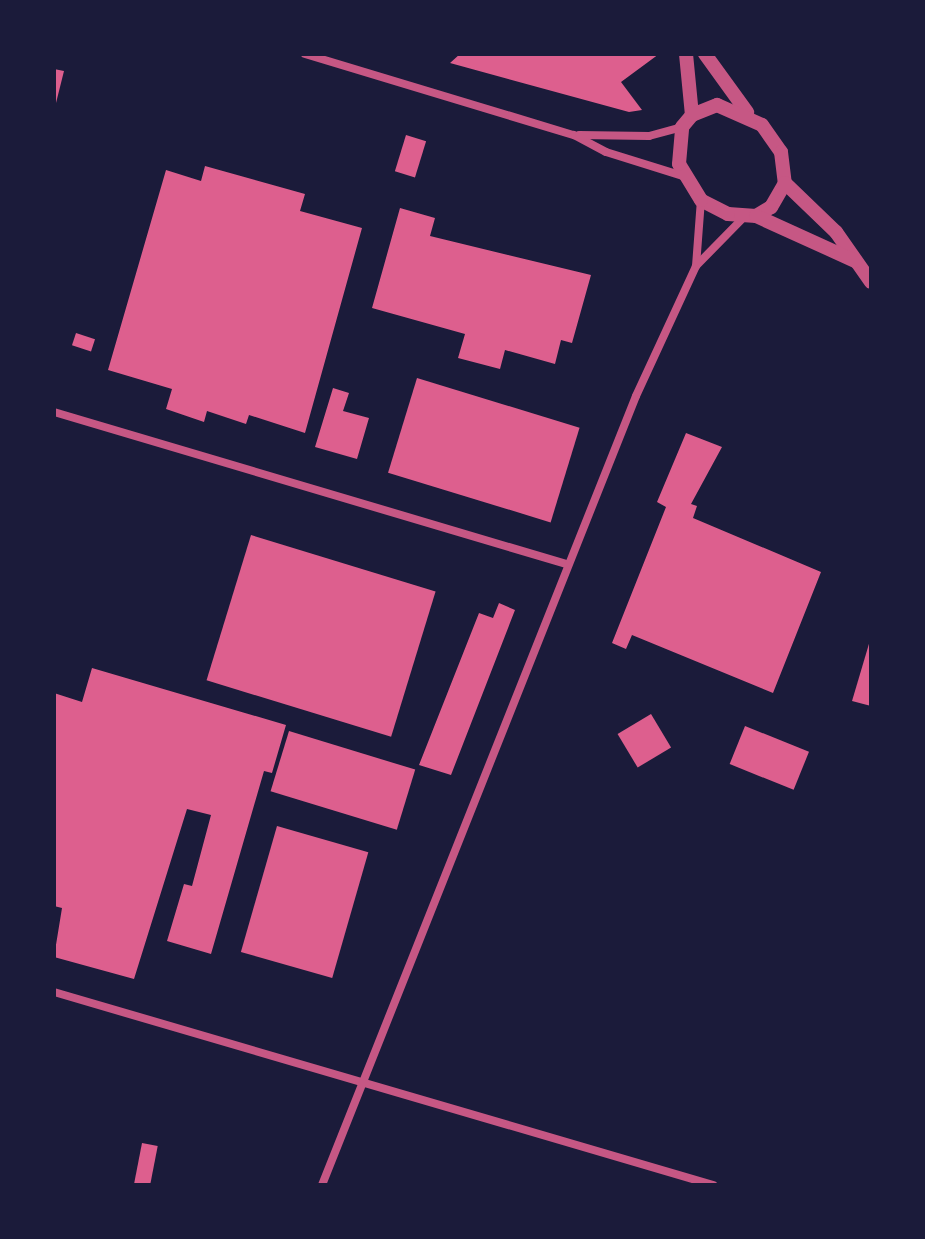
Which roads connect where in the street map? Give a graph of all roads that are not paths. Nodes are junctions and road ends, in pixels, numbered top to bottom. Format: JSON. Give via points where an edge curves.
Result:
{"nodes":[{"id":1,"x":305,"y":54,"type":"edge"},
{"id":2,"x":686,"y":54,"type":"edge"},
{"id":3,"x":705,"y":54,"type":"edge"},
{"id":4,"x":692,"y":115,"type":"junction"},
{"id":5,"x":750,"y":116,"type":"junction"},
{"id":6,"x":682,"y":127,"type":"junction"},
{"id":7,"x":574,"y":135,"type":"junction"},
{"id":8,"x":683,"y":176,"type":"junction"},
{"id":9,"x":785,"y":183,"type":"junction"},
{"id":10,"x":701,"y":200,"type":"junction"},
{"id":11,"x":750,"y":216,"type":"junction"},
{"id":12,"x":856,"y":261,"type":"junction"},
{"id":13,"x":696,"y":266,"type":"junction"},
{"id":14,"x":871,"y":282,"type":"edge"},
{"id":15,"x":54,"y":412,"type":"edge"},
{"id":16,"x":566,"y":564,"type":"junction"},
{"id":17,"x":54,"y":992,"type":"edge"},
{"id":18,"x":362,"y":1082,"type":"junction"},
{"id":19,"x":322,"y":1185,"type":"edge"},
{"id":20,"x":713,"y":1185,"type":"edge"}],
"edges":[{"from":1,"to":7,"type":"street"},
{"from":2,"to":4,"type":"street"},
{"from":3,"to":5,"type":"street"},
{"from":4,"to":5,"type":"street","via":[[717,105]]},
{"from":4,"to":6,"type":"street"},
{"from":5,"to":9,"type":"street","via":[[781,152]]},
{"from":6,"to":7,"type":"street","via":[[649,136]]},
{"from":6,"to":8,"type":"street","via":[[676,152]]},
{"from":7,"to":8,"type":"street","via":[[606,152]]},
{"from":8,"to":10,"type":"street"},
{"from":9,"to":11,"type":"street","via":[[771,207]]},
{"from":9,"to":12,"type":"street","via":[[836,232]]},
{"from":10,"to":11,"type":"street"},
{"from":10,"to":13,"type":"street"},
{"from":11,"to":12,"type":"street"},
{"from":11,"to":13,"type":"street"},
{"from":12,"to":14,"type":"street"},
{"from":13,"to":16,"type":"street"},
{"from":15,"to":16,"type":"street"},
{"from":16,"to":18,"type":"street"},
{"from":17,"to":18,"type":"street"},
{"from":18,"to":19,"type":"street"},
{"from":18,"to":20,"type":"street"}]}
